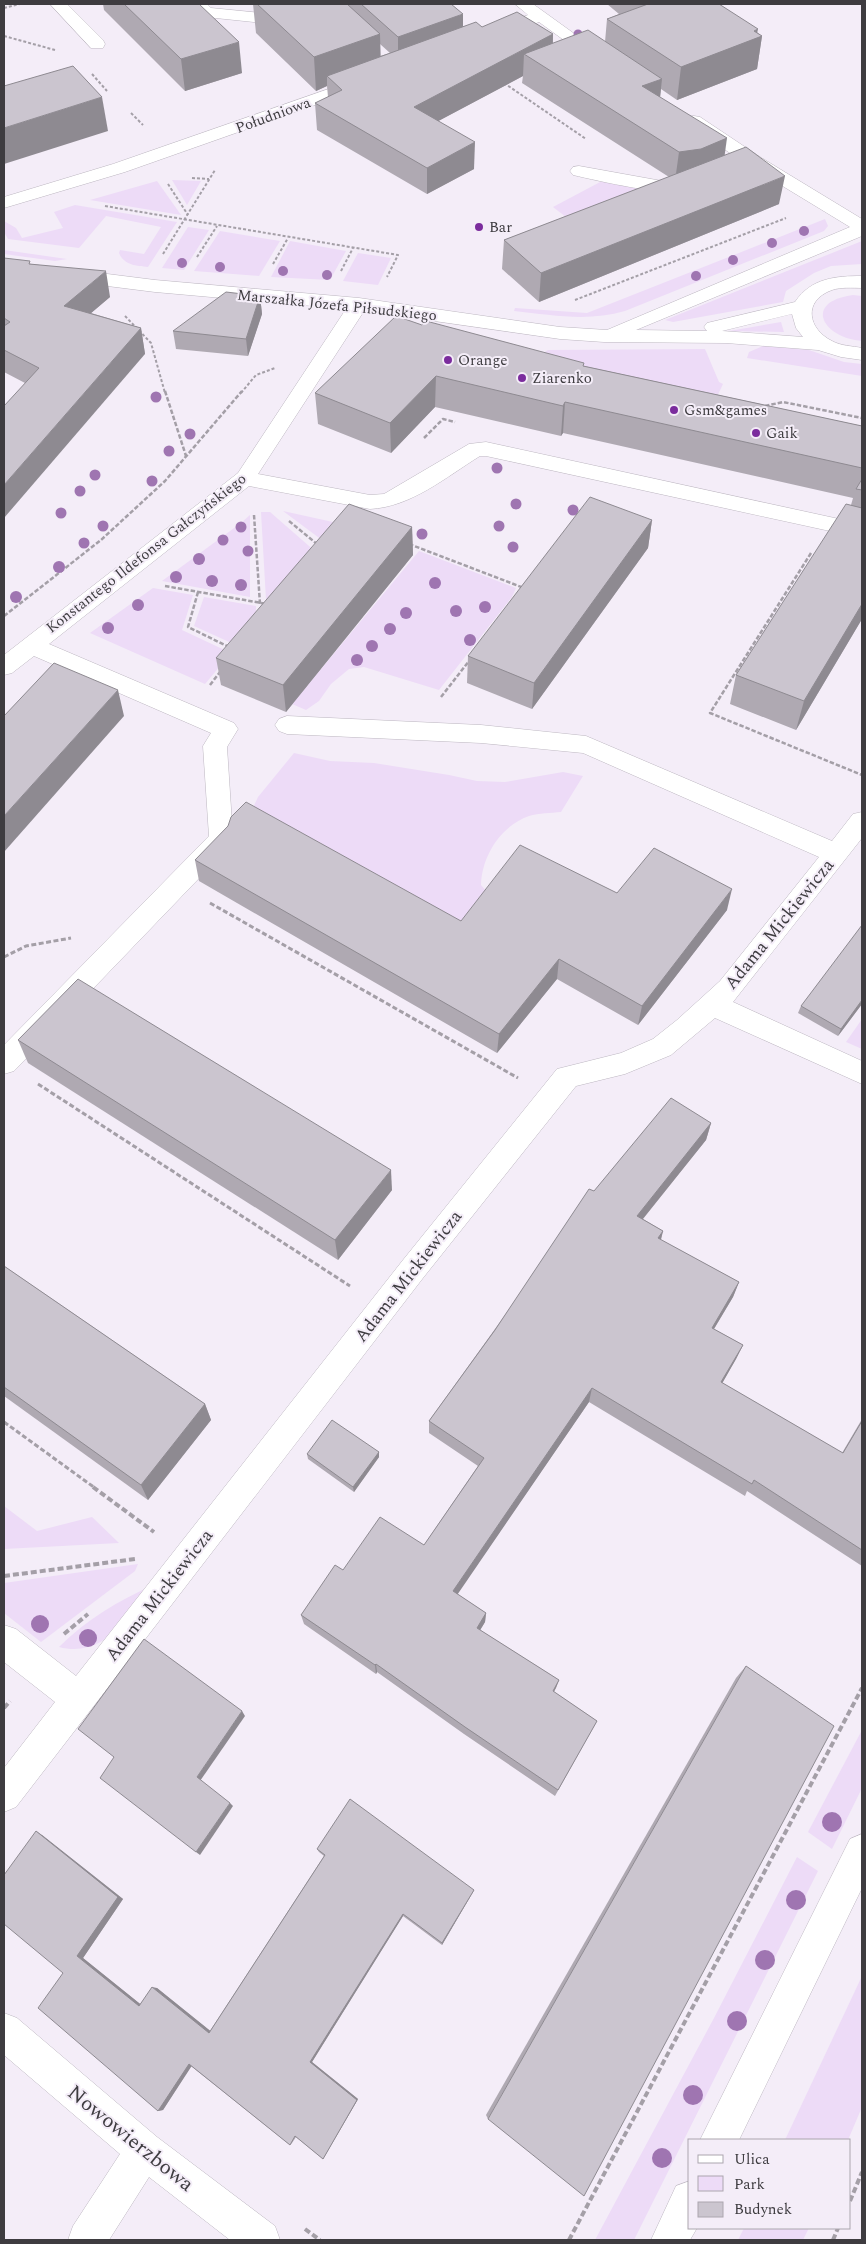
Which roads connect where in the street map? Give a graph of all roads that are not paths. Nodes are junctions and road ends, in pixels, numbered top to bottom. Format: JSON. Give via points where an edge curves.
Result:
{"nodes":[{"id":1,"x":58,"y":4,"type":"edge"},
{"id":2,"x":198,"y":4,"type":"edge"},
{"id":3,"x":522,"y":4,"type":"edge"},
{"id":4,"x":538,"y":17,"type":"junction"},
{"id":5,"x":312,"y":24,"type":"edge"},
{"id":6,"x":483,"y":37,"type":"edge"},
{"id":7,"x":97,"y":44,"type":"dead end"},
{"id":8,"x":610,"y":65,"type":"edge"},
{"id":9,"x":378,"y":77,"type":"edge"},
{"id":10,"x":682,"y":113,"type":"edge"},
{"id":11,"x":754,"y":161,"type":"junction"},
{"id":12,"x":737,"y":168,"type":"edge"},
{"id":13,"x":579,"y":171,"type":"dead end"},
{"id":14,"x":701,"y":183,"type":"edge"},
{"id":15,"x":4,"y":203,"type":"edge"},
{"id":16,"x":862,"y":228,"type":"edge"},
{"id":17,"x":4,"y":267,"type":"edge"},
{"id":18,"x":862,"y":282,"type":"edge"},
{"id":19,"x":359,"y":304,"type":"junction"},
{"id":20,"x":802,"y":306,"type":"junction"},
{"id":21,"x":604,"y":336,"type":"junction"},
{"id":22,"x":670,"y":336,"type":"junction"},
{"id":23,"x":822,"y":344,"type":"junction"},
{"id":24,"x":862,"y":354,"type":"edge"},
{"id":25,"x":246,"y":478,"type":"junction"},
{"id":26,"x":862,"y":531,"type":"edge"},
{"id":27,"x":30,"y":645,"type":"junction"},
{"id":28,"x":4,"y":668,"type":"edge"},
{"id":29,"x":287,"y":724,"type":"dead end"},
{"id":30,"x":862,"y":821,"type":"edge"},
{"id":31,"x":836,"y":854,"type":"junction"},
{"id":32,"x":711,"y":1004,"type":"junction"},
{"id":33,"x":4,"y":1063,"type":"edge"},
{"id":34,"x":862,"y":1073,"type":"edge"},
{"id":35,"x":4,"y":1641,"type":"edge"},
{"id":36,"x":78,"y":1699,"type":"junction"},
{"id":37,"x":4,"y":1794,"type":"edge"},
{"id":38,"x":862,"y":1851,"type":"edge"},
{"id":39,"x":4,"y":2031,"type":"edge"},
{"id":40,"x":719,"y":2139,"type":"edge"},
{"id":41,"x":144,"y":2150,"type":"junction"},
{"id":42,"x":688,"y":2204,"type":"edge"},
{"id":43,"x":87,"y":2240,"type":"edge"},
{"id":44,"x":261,"y":2240,"type":"edge"},
{"id":45,"x":670,"y":2240,"type":"edge"}],
"edges":[{"from":1,"to":7,"type":"street"},
{"from":2,"to":5,"type":"street","via":[[206,12]]},
{"from":3,"to":4,"type":"street"},
{"from":4,"to":6,"type":"street"},
{"from":4,"to":8,"type":"street"},
{"from":9,"to":15,"type":"street","name":"Południowa","via":[[135,163]]},
{"from":10,"to":11,"type":"street"},
{"from":11,"to":12,"type":"street"},
{"from":11,"to":16,"type":"street"},
{"from":13,"to":14,"type":"street","via":[[681,188]]},
{"from":16,"to":21,"type":"street"},
{"from":17,"to":19,"type":"street","name":"Marszałka Józefa Piłsudskiego","via":[[155,286]]},
{"from":18,"to":20,"type":"street","via":[[827,285],[814,292]]},
{"from":19,"to":21,"type":"street","name":"Marszałka Józefa Piłsudskiego","via":[[560,333]]},
{"from":19,"to":25,"type":"street","name":"Konstantego Ildefonsa Gałczyńskiego"},
{"from":20,"to":22,"type":"street"},
{"from":20,"to":23,"type":"street","via":[[804,326]]},
{"from":21,"to":22,"type":"street","name":"Marszałka Józefa Piłsudskiego"},
{"from":22,"to":23,"type":"street"},
{"from":23,"to":24,"type":"street"},
{"from":25,"to":26,"type":"street","via":[[370,502],[386,501],[476,449],[486,449]]},
{"from":25,"to":27,"type":"street","name":"Konstantego Ildefonsa Gałczyńskiego"},
{"from":27,"to":28,"type":"street","name":"Konstantego Ildefonsa Gałczyńskiego"},
{"from":27,"to":33,"type":"street","via":[[226,729],[215,746],[221,839]]},
{"from":29,"to":31,"type":"street","via":[[481,734],[586,745]]},
{"from":30,"to":31,"type":"street","name":"Adama Mickiewicza"},
{"from":31,"to":32,"type":"street","name":"Adama Mickiewicza","via":[[729,989]]},
{"from":32,"to":34,"type":"street"},
{"from":32,"to":36,"type":"street","name":"Adama Mickiewicza","via":[[662,1047],[625,1063],[567,1077],[406,1276]]},
{"from":35,"to":36,"type":"street"},
{"from":36,"to":37,"type":"street","name":"Adama Mickiewicza"},
{"from":38,"to":40,"type":"street"},
{"from":39,"to":41,"type":"street","name":"Nowowierzbowa"},
{"from":41,"to":43,"type":"street"},
{"from":41,"to":44,"type":"street","name":"Nowowierzbowa"},
{"from":42,"to":45,"type":"street"}]}
